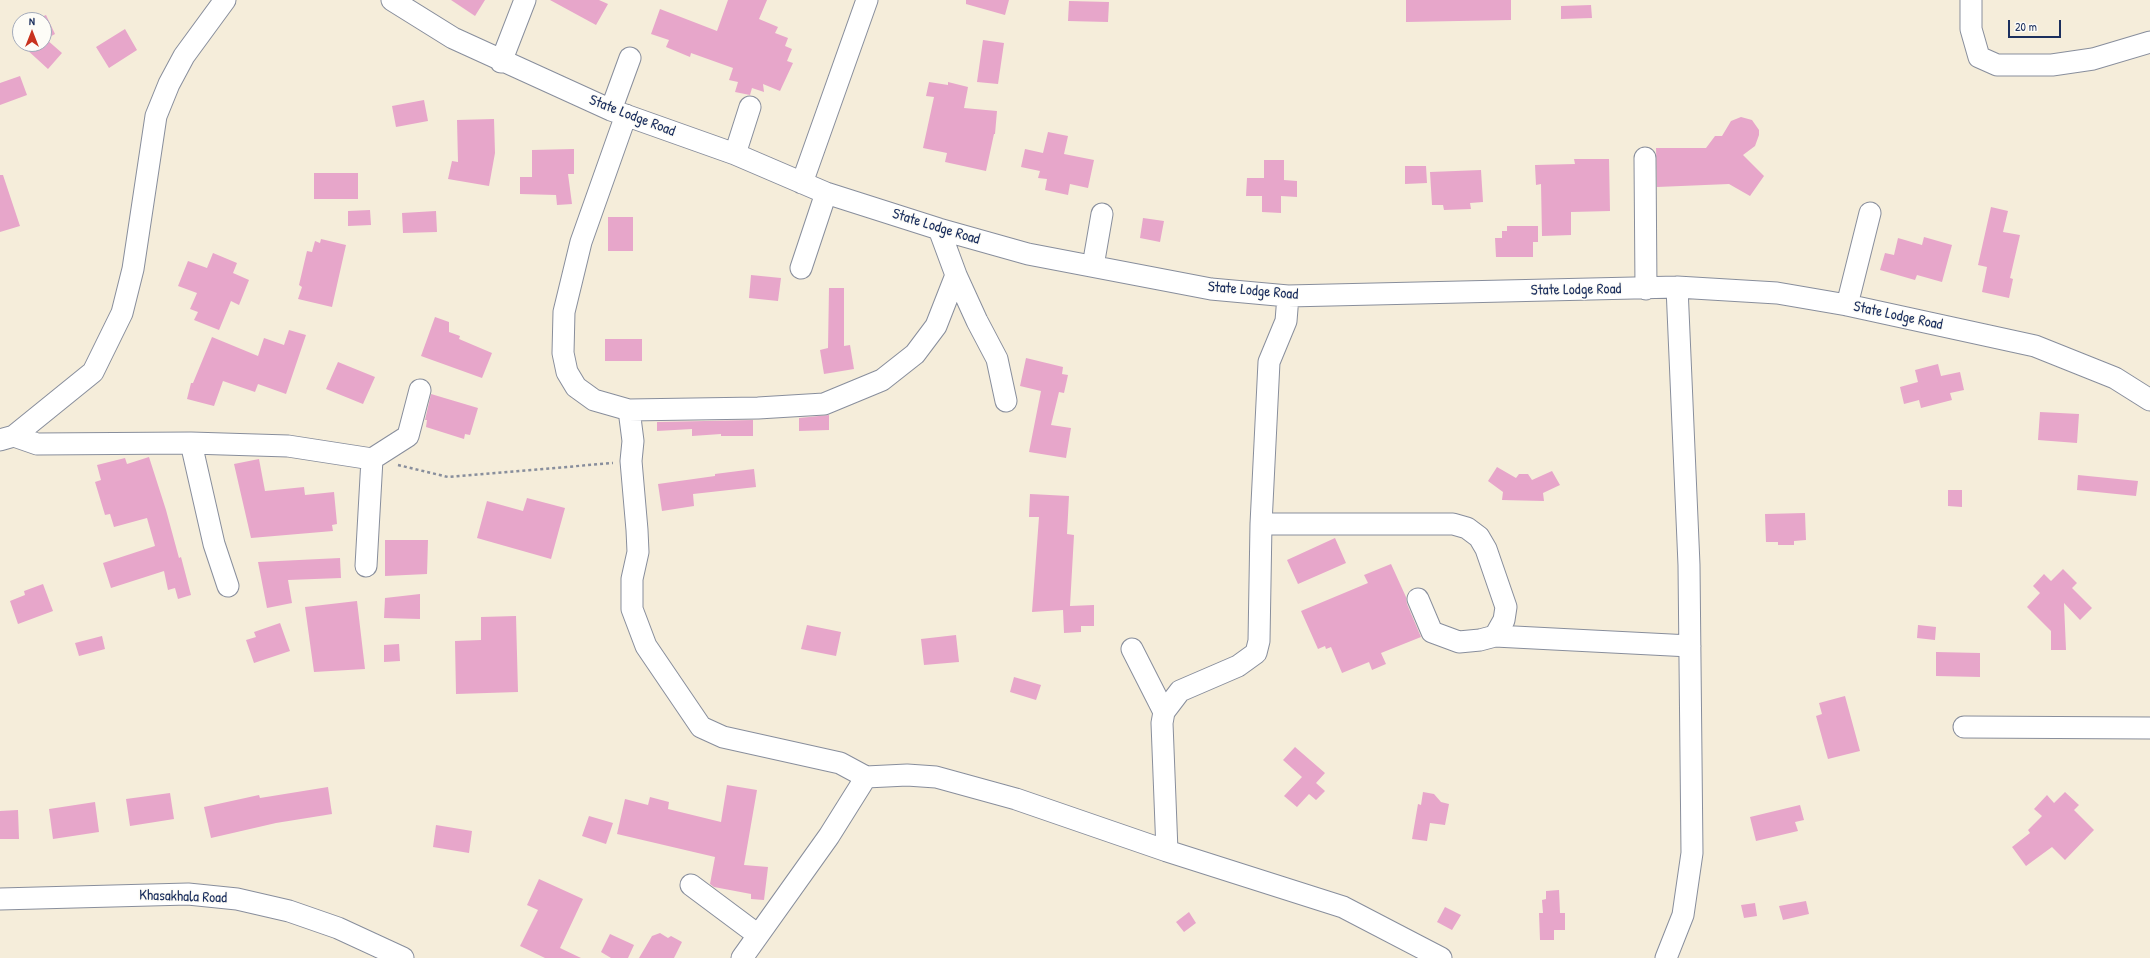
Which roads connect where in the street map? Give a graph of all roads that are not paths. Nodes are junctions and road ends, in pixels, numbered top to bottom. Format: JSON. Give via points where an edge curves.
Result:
{"nodes":[{"id":1,"x":225,"y":0,"type":"edge"},
{"id":2,"x":392,"y":0,"type":"edge"},
{"id":3,"x":524,"y":0,"type":"edge"},
{"id":4,"x":867,"y":0,"type":"edge"},
{"id":5,"x":1971,"y":0,"type":"edge"},
{"id":6,"x":2150,"y":42,"type":"edge"},
{"id":7,"x":630,"y":58,"type":"dead end"},
{"id":8,"x":502,"y":62,"type":"junction"},
{"id":9,"x":750,"y":107,"type":"dead end"},
{"id":10,"x":619,"y":113,"type":"junction"},
{"id":11,"x":735,"y":154,"type":"junction"},
{"id":12,"x":1645,"y":158,"type":"dead end"},
{"id":13,"x":802,"y":183,"type":"junction"},
{"id":14,"x":826,"y":193,"type":"junction"},
{"id":15,"x":1870,"y":213,"type":"dead end"},
{"id":16,"x":1102,"y":214,"type":"dead end"},
{"id":17,"x":939,"y":229,"type":"junction"},
{"id":18,"x":1093,"y":266,"type":"junction"},
{"id":19,"x":801,"y":268,"type":"dead end"},
{"id":20,"x":956,"y":275,"type":"junction"},
{"id":21,"x":1678,"y":287,"type":"junction"},
{"id":22,"x":1646,"y":289,"type":"junction"},
{"id":23,"x":1288,"y":296,"type":"junction"},
{"id":24,"x":1847,"y":306,"type":"junction"},
{"id":25,"x":420,"y":390,"type":"dead end"},
{"id":26,"x":2150,"y":400,"type":"edge"},
{"id":27,"x":1006,"y":401,"type":"dead end"},
{"id":28,"x":629,"y":410,"type":"junction"},
{"id":29,"x":7,"y":438,"type":"edge"},
{"id":30,"x":191,"y":444,"type":"junction"},
{"id":31,"x":372,"y":459,"type":"junction"},
{"id":32,"x":1261,"y":524,"type":"junction"},
{"id":33,"x":366,"y":566,"type":"dead end"},
{"id":34,"x":228,"y":586,"type":"dead end"},
{"id":35,"x":1418,"y":599,"type":"dead end"},
{"id":36,"x":1495,"y":636,"type":"junction"},
{"id":37,"x":1690,"y":646,"type":"junction"},
{"id":38,"x":1132,"y":649,"type":"dead end"},
{"id":39,"x":1164,"y":712,"type":"junction"},
{"id":40,"x":1964,"y":727,"type":"dead end"},
{"id":41,"x":2150,"y":728,"type":"edge"},
{"id":42,"x":866,"y":777,"type":"junction"},
{"id":43,"x":1167,"y":851,"type":"junction"},
{"id":44,"x":691,"y":885,"type":"dead end"},
{"id":45,"x":0,"y":899,"type":"edge"},
{"id":46,"x":758,"y":935,"type":"junction"},
{"id":47,"x":403,"y":958,"type":"edge"},
{"id":48,"x":742,"y":958,"type":"edge"},
{"id":49,"x":1440,"y":958,"type":"edge"},
{"id":50,"x":1666,"y":958,"type":"edge"}],
"edges":[{"from":1,"to":29,"type":"street","via":[[184,56],[156,116],[133,269],[122,313],[93,372]]},
{"from":2,"to":8,"type":"street","name":"State Lodge Road","via":[[452,38]]},
{"from":3,"to":8,"type":"street"},
{"from":4,"to":13,"type":"street"},
{"from":5,"to":6,"type":"street","via":[[1971,29],[1979,57],[1997,65],[2052,65],[2093,59]]},
{"from":7,"to":10,"type":"street"},
{"from":8,"to":10,"type":"street","name":"State Lodge Road"},
{"from":9,"to":11,"type":"street"},
{"from":10,"to":11,"type":"street","name":"State Lodge Road"},
{"from":10,"to":28,"type":"street","via":[[567,291],[563,353],[567,372],[576,387],[594,400]]},
{"from":11,"to":13,"type":"street","name":"State Lodge Road"},
{"from":12,"to":22,"type":"street"},
{"from":13,"to":14,"type":"street","name":"State Lodge Road"},
{"from":14,"to":17,"type":"street","name":"State Lodge Road"},
{"from":14,"to":19,"type":"street"},
{"from":15,"to":24,"type":"street"},
{"from":16,"to":18,"type":"street"},
{"from":17,"to":18,"type":"street","name":"State Lodge Road","via":[[1028,254]]},
{"from":17,"to":20,"type":"street"},
{"from":18,"to":23,"type":"street","name":"State Lodge Road","via":[[1211,289]]},
{"from":20,"to":27,"type":"street","via":[[997,359]]},
{"from":20,"to":28,"type":"street","via":[[936,326],[915,354],[882,380],[824,404]]},
{"from":21,"to":22,"type":"street","name":"State Lodge Road"},
{"from":21,"to":24,"type":"street","name":"State Lodge Road","via":[[1777,293]]},
{"from":21,"to":37,"type":"street"},
{"from":22,"to":23,"type":"street","name":"State Lodge Road"},
{"from":23,"to":32,"type":"street","via":[[1286,321],[1269,362]]},
{"from":24,"to":26,"type":"street","name":"State Lodge Road","via":[[2035,346],[2115,378]]},
{"from":25,"to":31,"type":"street","via":[[408,436]]},
{"from":28,"to":42,"type":"street","via":[[633,441],[631,461],[638,552],[632,579],[632,609],[646,646],[686,708],[701,727],[723,737],[840,764]]},
{"from":29,"to":30,"type":"street","via":[[37,444]]},
{"from":30,"to":31,"type":"street","via":[[288,446]]},
{"from":30,"to":34,"type":"street","via":[[214,544]]},
{"from":31,"to":33,"type":"street"},
{"from":32,"to":36,"type":"street","via":[[1453,524],[1467,528],[1479,537],[1486,549],[1506,606],[1504,620]]},
{"from":32,"to":39,"type":"street","via":[[1259,642],[1256,653],[1238,666],[1180,691]]},
{"from":35,"to":36,"type":"street","via":[[1432,632],[1444,638],[1458,642]]},
{"from":36,"to":37,"type":"street"},
{"from":37,"to":50,"type":"street","via":[[1692,853],[1683,915]]},
{"from":38,"to":39,"type":"street"},
{"from":39,"to":43,"type":"street","via":[[1162,723]]},
{"from":40,"to":41,"type":"street"},
{"from":42,"to":43,"type":"street","via":[[936,777],[1016,799]]},
{"from":42,"to":46,"type":"street","via":[[829,836]]},
{"from":43,"to":49,"type":"street","via":[[1343,907]]},
{"from":44,"to":46,"type":"street"},
{"from":45,"to":47,"type":"street","name":"Khasakhala Road","via":[[188,894],[237,899],[289,911],[338,928]]},
{"from":46,"to":48,"type":"street"}]}
